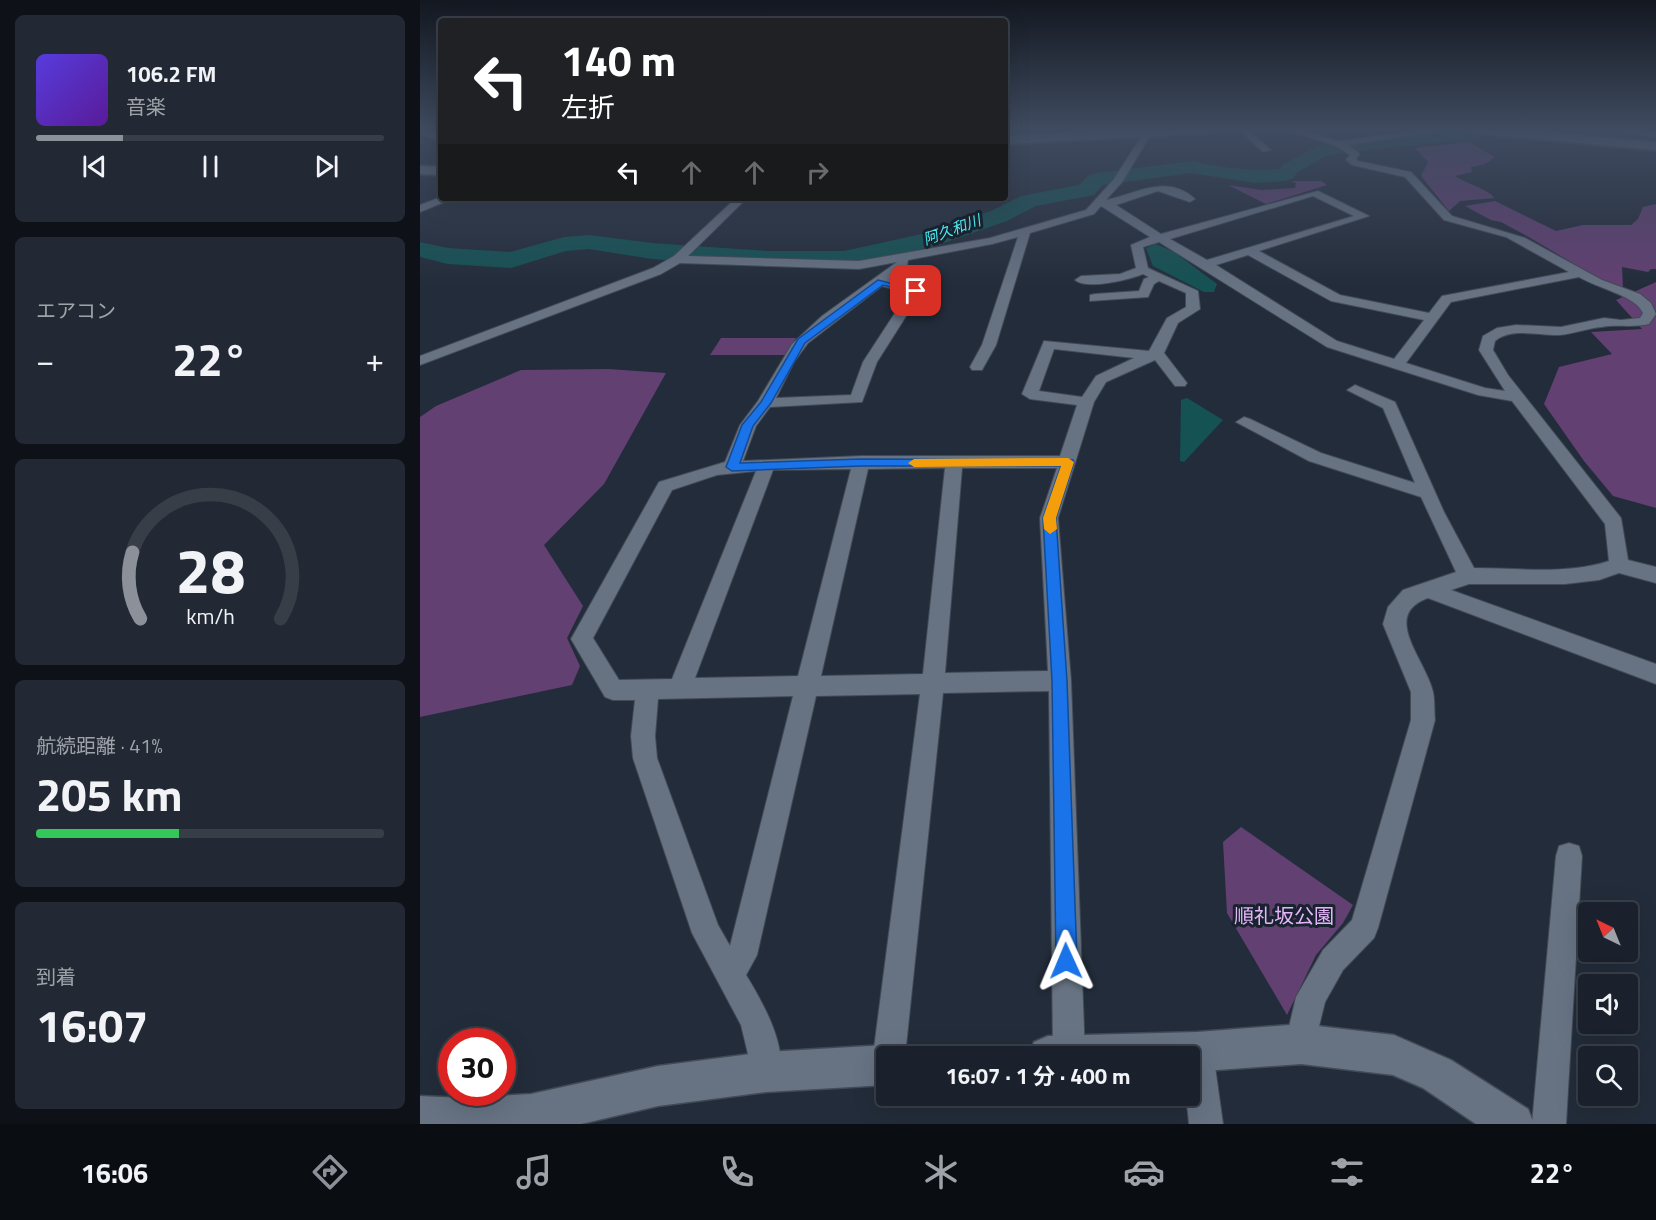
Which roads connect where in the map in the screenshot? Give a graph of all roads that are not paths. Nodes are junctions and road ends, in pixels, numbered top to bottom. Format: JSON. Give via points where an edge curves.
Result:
{"nodes":[{"id":1,"x":1117,"y":181,"type":"edge"},
{"id":2,"x":1416,"y":181,"type":"edge"},
{"id":3,"x":1190,"y":199,"type":"dead end"},
{"id":4,"x":442,"y":201,"type":"edge"},
{"id":5,"x":739,"y":201,"type":"edge"},
{"id":6,"x":1104,"y":203,"type":"junction"},
{"id":7,"x":420,"y":210,"type":"edge"},
{"id":8,"x":1025,"y":232,"type":"junction"},
{"id":9,"x":1160,"y":238,"type":"junction"},
{"id":10,"x":1250,"y":251,"type":"junction"},
{"id":11,"x":683,"y":255,"type":"junction"},
{"id":12,"x":902,"y":258,"type":"junction"},
{"id":13,"x":1206,"y":264,"type":"junction"},
{"id":14,"x":1143,"y":270,"type":"junction"},
{"id":15,"x":1581,"y":273,"type":"junction"},
{"id":16,"x":1157,"y":278,"type":"junction"},
{"id":17,"x":1081,"y":280,"type":"dead end"},
{"id":18,"x":881,"y":282,"type":"junction"},
{"id":19,"x":1095,"y":298,"type":"dead end"},
{"id":20,"x":1432,"y":318,"type":"junction"},
{"id":21,"x":1154,"y":354,"type":"junction"},
{"id":22,"x":420,"y":361,"type":"edge"},
{"id":23,"x":1398,"y":363,"type":"junction"},
{"id":24,"x":977,"y":367,"type":"dead end"},
{"id":25,"x":1180,"y":383,"type":"dead end"},
{"id":26,"x":1355,"y":390,"type":"dead end"},
{"id":27,"x":1517,"y":397,"type":"junction"},
{"id":28,"x":1086,"y":402,"type":"junction"},
{"id":29,"x":765,"y":403,"type":"junction"},
{"id":30,"x":1244,"y":422,"type":"dead end"},
{"id":31,"x":861,"y":462,"type":"junction"},
{"id":32,"x":1068,"y":462,"type":"junction"},
{"id":33,"x":954,"y":463,"type":"junction"},
{"id":34,"x":767,"y":464,"type":"junction"},
{"id":35,"x":732,"y":467,"type":"junction"},
{"id":36,"x":1428,"y":493,"type":"junction"},
{"id":37,"x":1619,"y":565,"type":"junction"},
{"id":38,"x":1656,"y":575,"type":"edge"},
{"id":39,"x":1468,"y":576,"type":"junction"},
{"id":40,"x":1427,"y":589,"type":"junction"},
{"id":41,"x":1656,"y":674,"type":"edge"},
{"id":42,"x":1060,"y":681,"type":"junction"},
{"id":43,"x":933,"y":683,"type":"junction"},
{"id":44,"x":807,"y":685,"type":"junction"},
{"id":45,"x":647,"y":688,"type":"junction"},
{"id":46,"x":680,"y":688,"type":"junction"},
{"id":47,"x":1569,"y":856,"type":"dead end"},
{"id":48,"x":729,"y":975,"type":"junction"},
{"id":49,"x":1301,"y":1044,"type":"junction"},
{"id":50,"x":890,"y":1046,"type":"edge"},
{"id":51,"x":1058,"y":1046,"type":"edge"},
{"id":52,"x":1200,"y":1052,"type":"edge"},
{"id":53,"x":876,"y":1066,"type":"edge"},
{"id":54,"x":766,"y":1072,"type":"junction"},
{"id":55,"x":1200,"y":1076,"type":"edge"},
{"id":56,"x":420,"y":1118,"type":"edge"},
{"id":57,"x":529,"y":1120,"type":"edge"},
{"id":58,"x":1206,"y":1124,"type":"edge"},
{"id":59,"x":1513,"y":1124,"type":"edge"},
{"id":60,"x":1549,"y":1124,"type":"edge"}],
"edges":[{"from":1,"to":6,"type":"street"},
{"from":2,"to":15,"type":"street","via":[[1445,216],[1468,226],[1509,235]]},
{"from":3,"to":6,"type":"street","via":[[1164,187],[1132,192]]},
{"from":4,"to":7,"type":"street"},
{"from":5,"to":11,"type":"street"},
{"from":6,"to":8,"type":"street","via":[[1090,212]]},
{"from":6,"to":9,"type":"street"},
{"from":8,"to":12,"type":"street"},
{"from":8,"to":24,"type":"street","via":[[989,345]]},
{"from":9,"to":10,"type":"street","via":[[1314,193],[1364,216]]},
{"from":9,"to":13,"type":"street"},
{"from":9,"to":14,"type":"street","via":[[1137,245]]},
{"from":10,"to":13,"type":"street"},
{"from":10,"to":20,"type":"street","via":[[1336,298]]},
{"from":11,"to":12,"type":"street","via":[[828,266]]},
{"from":11,"to":22,"type":"street","via":[[637,280]]},
{"from":12,"to":18,"type":"street","via":[[903,264]]},
{"from":13,"to":23,"type":"street","via":[[1332,344]]},
{"from":14,"to":16,"type":"street"},
{"from":14,"to":17,"type":"street","via":[[1122,278]]},
{"from":15,"to":20,"type":"street","via":[[1447,299]]},
{"from":15,"to":27,"type":"street","via":[[1616,292],[1639,296],[1650,313],[1644,321],[1621,324],[1604,322],[1562,331],[1497,332],[1488,339],[1486,350],[1490,362]]},
{"from":16,"to":19,"type":"street","via":[[1148,282],[1144,294]]},
{"from":16,"to":21,"type":"street","via":[[1192,291],[1193,309],[1172,321]]},
{"from":18,"to":29,"type":"street","via":[[802,341]]},
{"from":18,"to":29,"type":"street","via":[[916,291],[870,362],[857,399]]},
{"from":20,"to":23,"type":"street"},
{"from":21,"to":25,"type":"street"},
{"from":21,"to":28,"type":"street","via":[[1101,379]]},
{"from":21,"to":28,"type":"street","via":[[1049,344],[1030,393]]},
{"from":23,"to":27,"type":"street","via":[[1482,392]]},
{"from":26,"to":36,"type":"street","via":[[1390,405]]},
{"from":27,"to":37,"type":"street","via":[[1614,523]]},
{"from":28,"to":32,"type":"street"},
{"from":29,"to":35,"type":"street","via":[[747,425]]},
{"from":30,"to":36,"type":"street","via":[[1315,457]]},
{"from":31,"to":33,"type":"street"},
{"from":31,"to":34,"type":"street"},
{"from":31,"to":44,"type":"street"},
{"from":32,"to":33,"type":"street"},
{"from":32,"to":42,"type":"street","via":[[1050,518]]},
{"from":33,"to":43,"type":"street"},
{"from":34,"to":35,"type":"street"},
{"from":34,"to":46,"type":"street"},
{"from":35,"to":45,"type":"street","via":[[665,486],[582,639],[613,690]]},
{"from":36,"to":39,"type":"street"},
{"from":37,"to":38,"type":"street"},
{"from":37,"to":39,"type":"street","via":[[1565,576]]},
{"from":39,"to":40,"type":"street"},
{"from":40,"to":41,"type":"street"},
{"from":40,"to":49,"type":"street","via":[[1410,596],[1398,607],[1394,624],[1422,692],[1424,720],[1364,928],[1333,960],[1311,997]]},
{"from":42,"to":43,"type":"street"},
{"from":42,"to":51,"type":"street"},
{"from":43,"to":44,"type":"street"},
{"from":43,"to":50,"type":"street"},
{"from":44,"to":46,"type":"street"},
{"from":44,"to":48,"type":"street","via":[[742,955]]},
{"from":45,"to":46,"type":"street"},
{"from":45,"to":48,"type":"street","via":[[645,758],[706,933]]},
{"from":47,"to":60,"type":"street"},
{"from":48,"to":54,"type":"street","via":[[756,1021]]},
{"from":49,"to":52,"type":"street"},
{"from":49,"to":59,"type":"street","via":[[1394,1056],[1437,1074]]},
{"from":53,"to":54,"type":"street"},
{"from":54,"to":57,"type":"street","via":[[658,1086]]},
{"from":55,"to":58,"type":"street"},
{"from":56,"to":57,"type":"street"}]}
